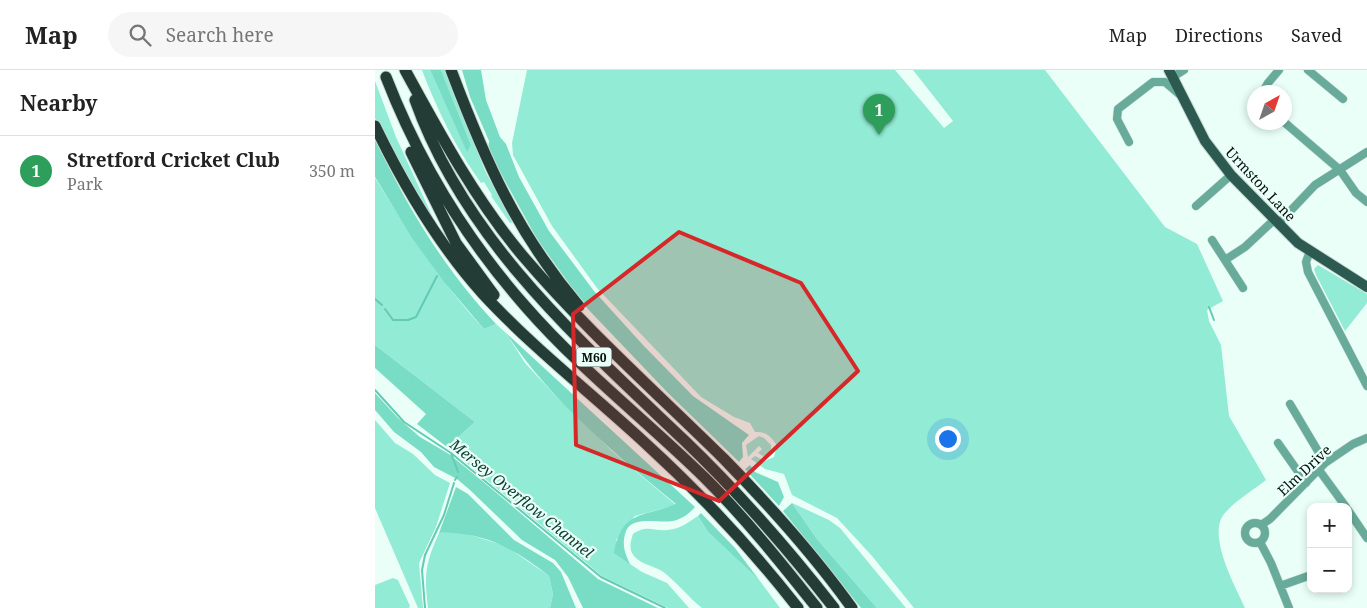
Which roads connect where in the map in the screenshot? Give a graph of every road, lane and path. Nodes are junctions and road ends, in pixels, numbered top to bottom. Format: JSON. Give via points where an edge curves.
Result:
{"nodes":[{"id":1,"x":405,"y":70,"type":"edge"},
{"id":2,"x":451,"y":70,"type":"edge"},
{"id":3,"x":1184,"y":70,"type":"edge"},
{"id":4,"x":1279,"y":70,"type":"edge"},
{"id":5,"x":1309,"y":70,"type":"edge"},
{"id":6,"x":386,"y":73,"type":"edge"},
{"id":7,"x":1171,"y":73,"type":"edge"},
{"id":8,"x":1267,"y":85,"type":"edge"},
{"id":9,"x":1181,"y":94,"type":"junction"},
{"id":10,"x":1343,"y":99,"type":"dead end"},
{"id":11,"x":375,"y":126,"type":"edge"},
{"id":12,"x":1292,"y":129,"type":"edge"},
{"id":13,"x":1129,"y":142,"type":"dead end"},
{"id":14,"x":1367,"y":152,"type":"edge"},
{"id":15,"x":1340,"y":170,"type":"junction"},
{"id":16,"x":1231,"y":175,"type":"junction"},
{"id":17,"x":1367,"y":202,"type":"edge"},
{"id":18,"x":1196,"y":206,"type":"dead end"},
{"id":19,"x":1277,"y":222,"type":"junction"},
{"id":20,"x":1212,"y":240,"type":"dead end"},
{"id":21,"x":1310,"y":252,"type":"junction"},
{"id":22,"x":1225,"y":260,"type":"junction"},
{"id":23,"x":1367,"y":287,"type":"edge"},
{"id":24,"x":1243,"y":288,"type":"dead end"},
{"id":25,"x":530,"y":339,"type":"junction"},
{"id":26,"x":1367,"y":386,"type":"edge"},
{"id":27,"x":1290,"y":404,"type":"dead end"},
{"id":28,"x":670,"y":406,"type":"junction"},
{"id":29,"x":1367,"y":438,"type":"edge"},
{"id":30,"x":1278,"y":443,"type":"dead end"},
{"id":31,"x":1325,"y":464,"type":"junction"},
{"id":32,"x":1319,"y":470,"type":"junction"},
{"id":33,"x":1306,"y":483,"type":"junction"},
{"id":34,"x":1343,"y":503,"type":"edge"},
{"id":35,"x":1352,"y":516,"type":"edge"},
{"id":36,"x":1261,"y":524,"type":"junction"},
{"id":37,"x":1367,"y":538,"type":"edge"},
{"id":38,"x":1259,"y":542,"type":"junction"},
{"id":39,"x":1307,"y":576,"type":"edge"},
{"id":40,"x":1280,"y":586,"type":"junction"},
{"id":41,"x":798,"y":608,"type":"edge"},
{"id":42,"x":817,"y":608,"type":"edge"},
{"id":43,"x":834,"y":608,"type":"edge"},
{"id":44,"x":852,"y":608,"type":"edge"},
{"id":45,"x":1289,"y":608,"type":"edge"}],
"edges":[{"from":1,"to":28,"type":"highway","number":"M60","via":[[451,154],[521,254]]},
{"from":1,"to":43,"type":"highway","number":"M60","via":[[439,155],[478,222],[507,260],[595,358],[731,487]]},
{"from":2,"to":28,"type":"highway","number":"M60","via":[[489,167],[539,255],[595,325]]},
{"from":3,"to":7,"type":"street"},
{"from":4,"to":8,"type":"street"},
{"from":5,"to":10,"type":"street"},
{"from":6,"to":25,"type":"highway","number":"M60","via":[[407,143],[456,243]]},
{"from":6,"to":42,"type":"highway","number":"M60","via":[[402,117],[424,162],[466,232],[495,270],[572,356],[707,480]]},
{"from":7,"to":9,"type":"main road","name":"Urmston Lane"},
{"from":9,"to":13,"type":"street","via":[[1165,82],[1153,82],[1118,109],[1117,119]]},
{"from":9,"to":16,"type":"main road","name":"Urmston Lane","via":[[1205,141]]},
{"from":11,"to":25,"type":"highway","number":"M60","via":[[419,206],[454,259],[499,310]]},
{"from":12,"to":15,"type":"street"},
{"from":14,"to":15,"type":"street"},
{"from":15,"to":17,"type":"street","via":[[1356,193]]},
{"from":15,"to":19,"type":"street","via":[[1307,192]]},
{"from":16,"to":18,"type":"street"},
{"from":16,"to":19,"type":"main road","name":"Urmston Lane"},
{"from":19,"to":21,"type":"main road","name":"Urmston Lane"},
{"from":19,"to":22,"type":"street"},
{"from":20,"to":22,"type":"street"},
{"from":21,"to":23,"type":"main road","name":"Urmston Lane"},
{"from":21,"to":26,"type":"street","via":[[1306,262],[1308,272]]},
{"from":22,"to":24,"type":"street"},
{"from":25,"to":41,"type":"highway","number":"M60","via":[[690,486],[752,552]]},
{"from":27,"to":31,"type":"street"},
{"from":28,"to":44,"type":"highway","number":"M60","via":[[777,515]]},
{"from":29,"to":31,"type":"street","name":"Elm Drive"},
{"from":30,"to":33,"type":"street"},
{"from":31,"to":32,"type":"street","name":"Elm Drive"},
{"from":32,"to":33,"type":"street","name":"Elm Drive"},
{"from":32,"to":34,"type":"street"},
{"from":33,"to":36,"type":"street","name":"Elm Drive","via":[[1271,519]]},
{"from":35,"to":37,"type":"street"},
{"from":36,"to":38,"type":"street","via":[[1265,534]]},
{"from":36,"to":38,"type":"street","via":[[1249,524],[1245,534],[1248,540]]},
{"from":38,"to":40,"type":"street"},
{"from":39,"to":40,"type":"street"},
{"from":40,"to":45,"type":"street"}]}
